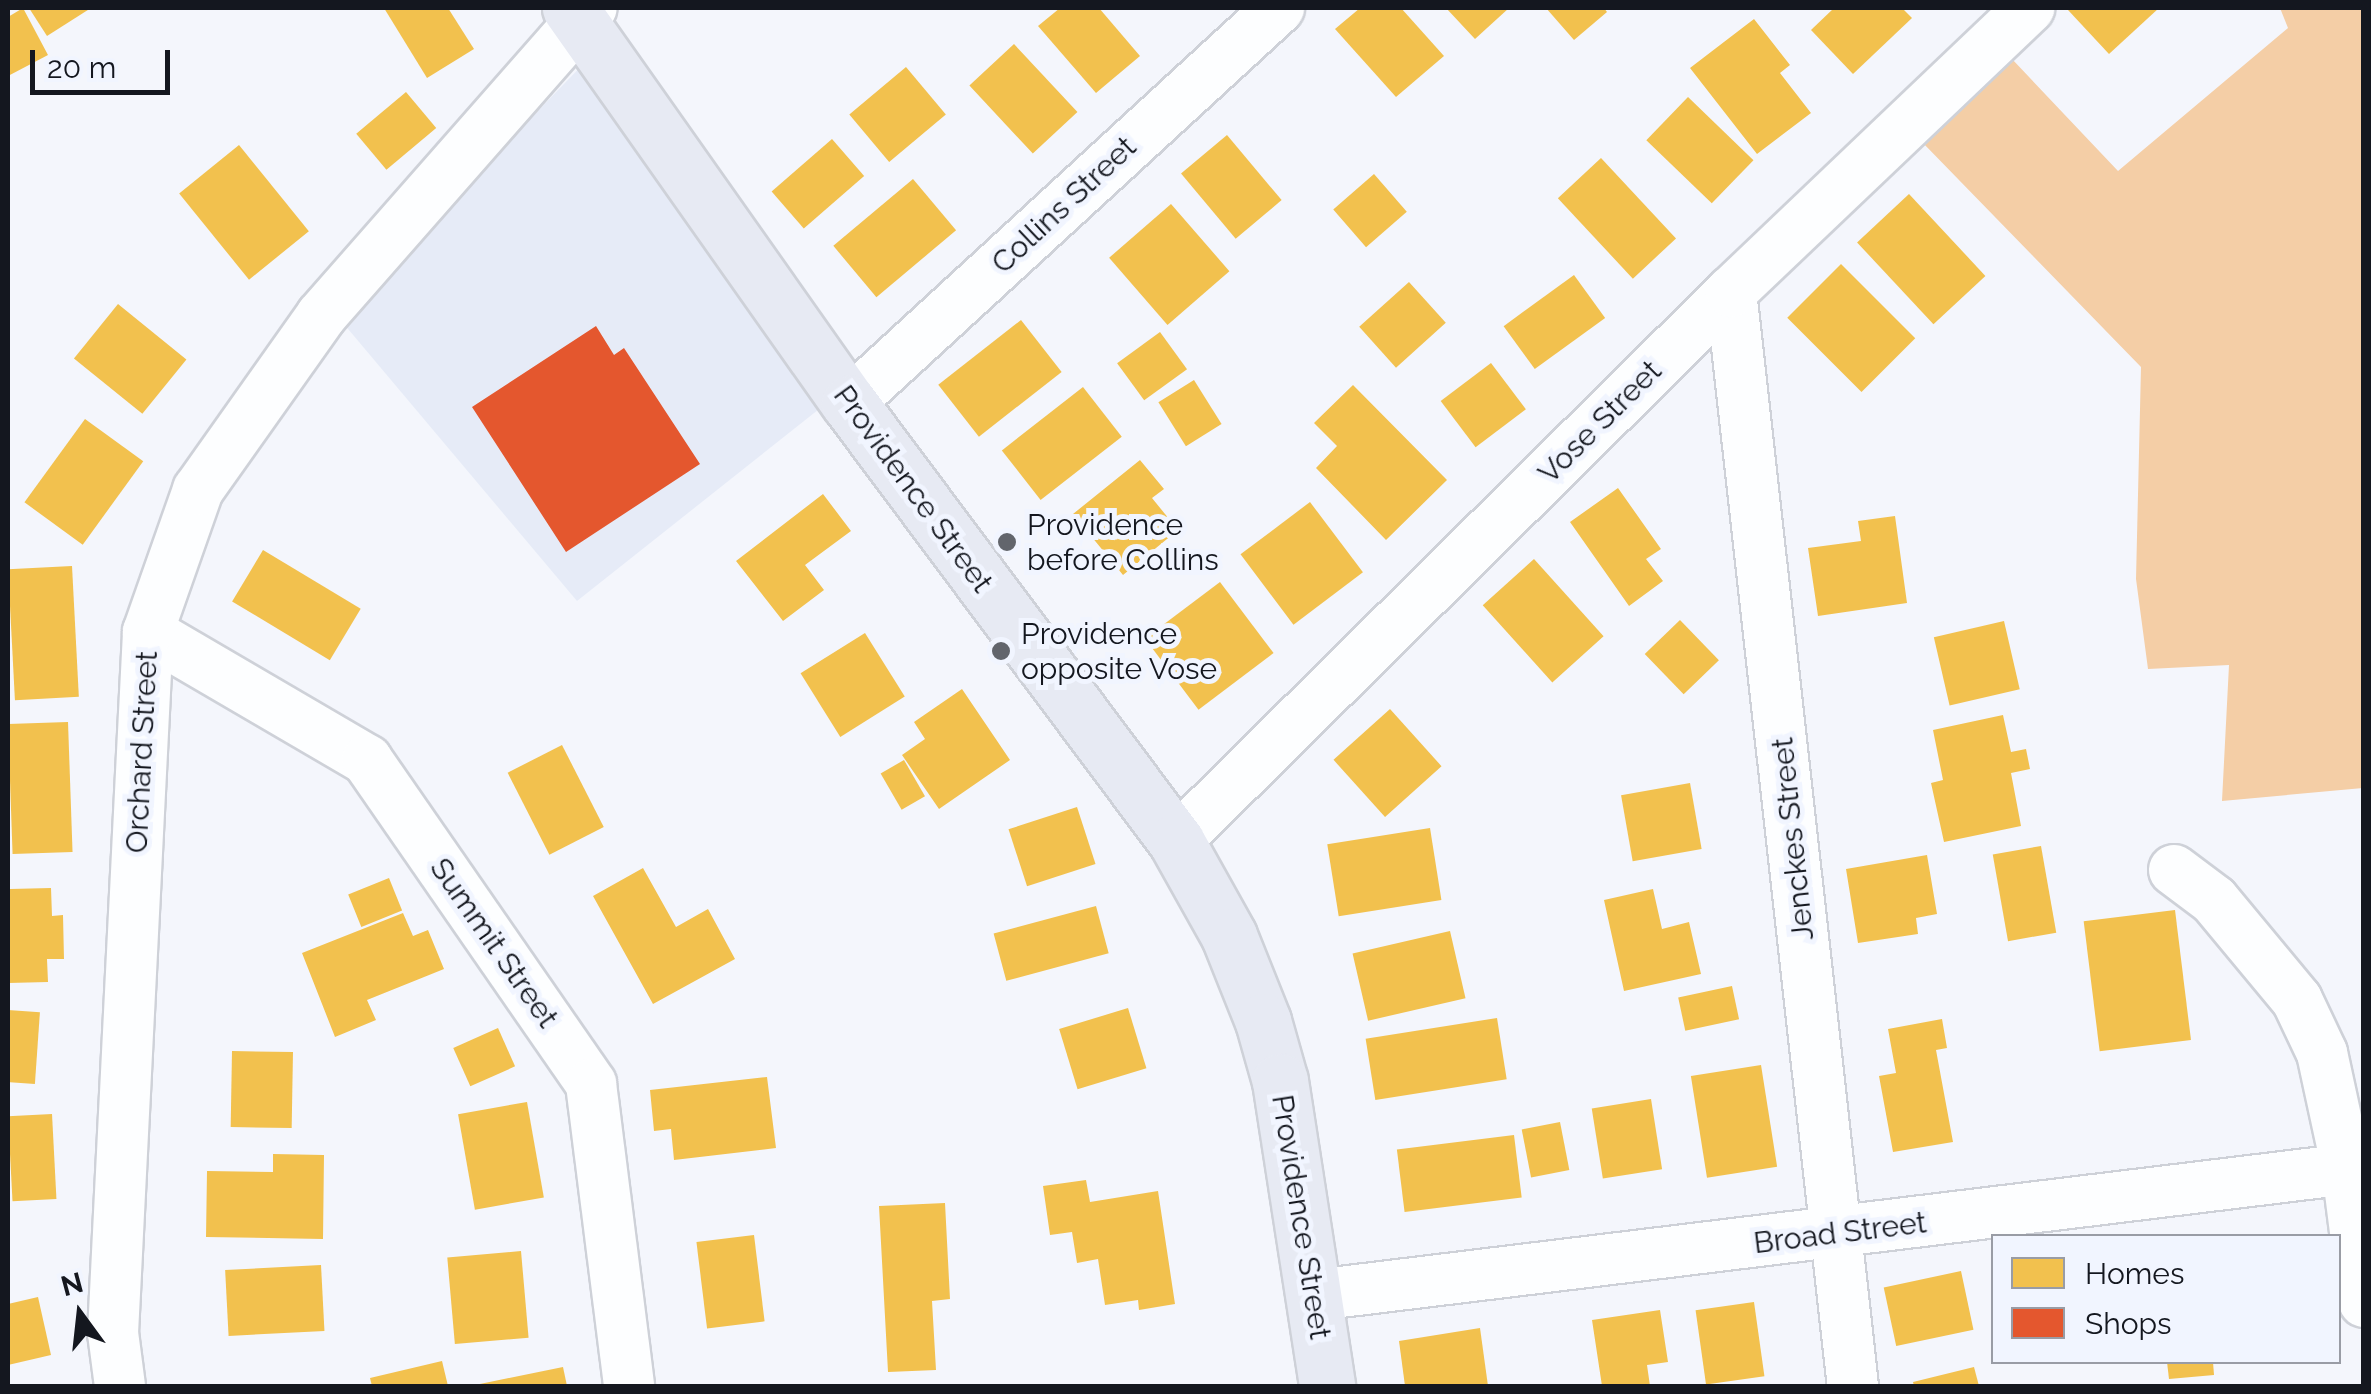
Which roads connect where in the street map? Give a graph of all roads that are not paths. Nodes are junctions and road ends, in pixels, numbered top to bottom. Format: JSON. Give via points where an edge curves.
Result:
{"nodes":[{"id":1,"x":1278,"y":8,"type":"edge"},
{"id":2,"x":2029,"y":8,"type":"edge"},
{"id":3,"x":581,"y":13,"type":"edge"},
{"id":4,"x":1731,"y":292,"type":"junction"},
{"id":5,"x":849,"y":403,"type":"junction"},
{"id":6,"x":148,"y":632,"type":"junction"},
{"id":7,"x":1176,"y":842,"type":"junction"},
{"id":8,"x":2174,"y":870,"type":"dead end"},
{"id":9,"x":2356,"y":1168,"type":"edge"},
{"id":10,"x":1834,"y":1234,"type":"junction"},
{"id":11,"x":1316,"y":1295,"type":"junction"},
{"id":12,"x":2364,"y":1302,"type":"edge"},
{"id":13,"x":120,"y":1386,"type":"edge"},
{"id":14,"x":630,"y":1386,"type":"edge"},
{"id":15,"x":1327,"y":1386,"type":"edge"},
{"id":16,"x":1853,"y":1386,"type":"edge"}],
"edges":[{"from":1,"to":5,"type":"street","name":"Collins Street"},
{"from":2,"to":4,"type":"street","name":"Vose Street"},
{"from":3,"to":5,"type":"main road","name":"Providence Street"},
{"from":3,"to":6,"type":"street","name":"Orchard Street","via":[[322,316],[198,490]]},
{"from":4,"to":7,"type":"street","name":"Vose Street"},
{"from":4,"to":10,"type":"street","name":"Jenckes Street"},
{"from":5,"to":7,"type":"main road","name":"Providence Street"},
{"from":6,"to":13,"type":"street","name":"Orchard Street","via":[[113,1333]]},
{"from":6,"to":14,"type":"street","name":"Summit Street","via":[[367,760],[591,1084]]},
{"from":7,"to":11,"type":"main road","name":"Providence Street","via":[[1229,936],[1264,1021]]},
{"from":8,"to":9,"type":"street","via":[[2214,900],[2297,1000],[2322,1052]]},
{"from":9,"to":10,"type":"street","name":"Broad Street"},
{"from":9,"to":12,"type":"street"},
{"from":10,"to":11,"type":"street","name":"Broad Street"},
{"from":10,"to":16,"type":"street","name":"Jenckes Street"},
{"from":11,"to":15,"type":"main road","name":"Providence Street"}]}
